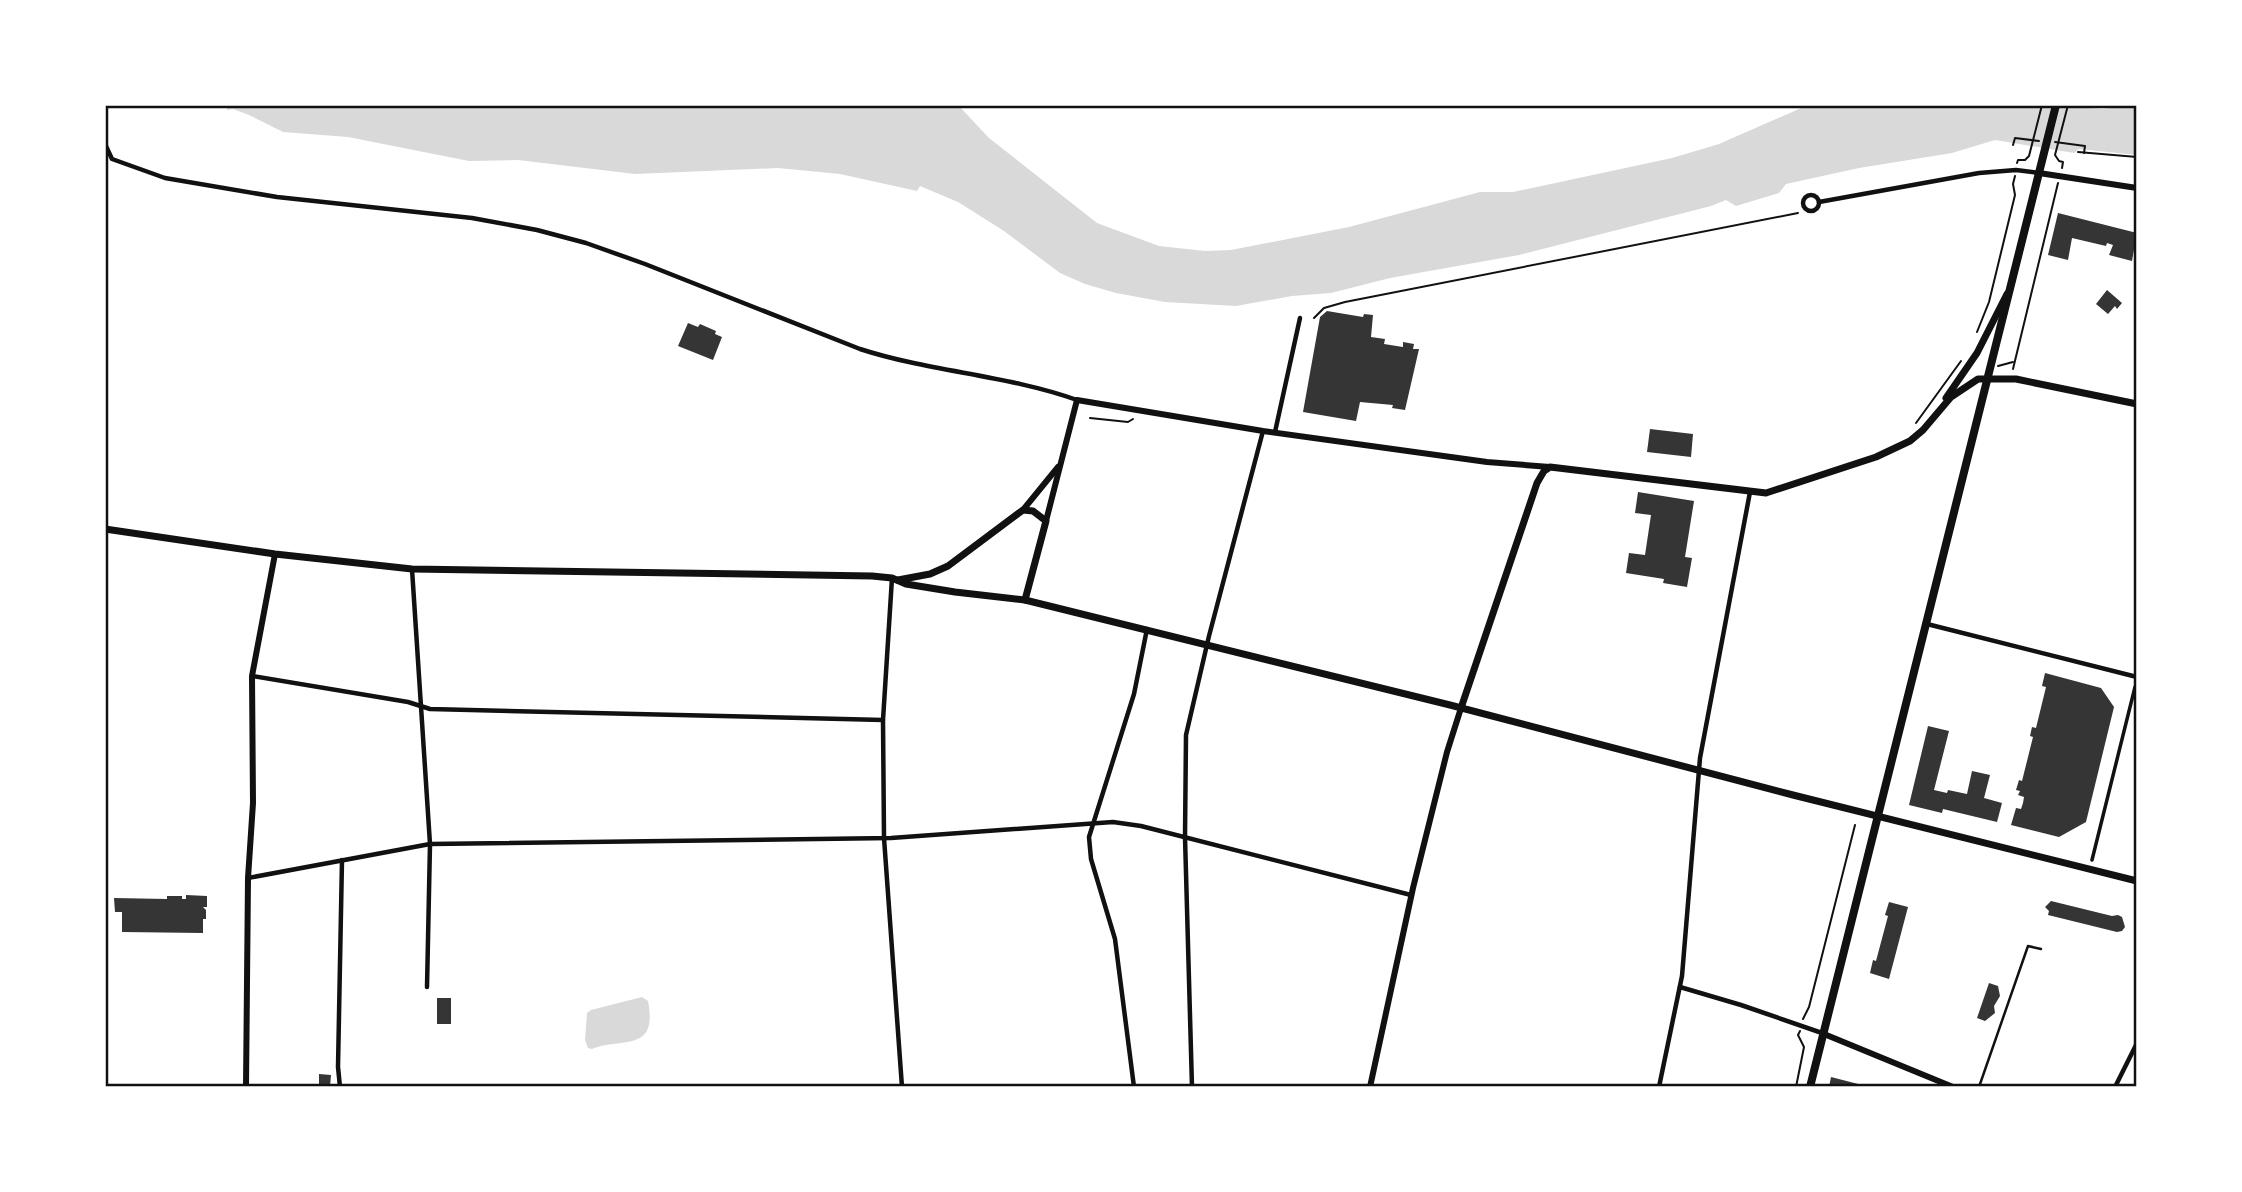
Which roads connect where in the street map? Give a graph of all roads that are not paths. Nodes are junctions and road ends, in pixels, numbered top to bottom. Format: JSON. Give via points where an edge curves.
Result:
{"nodes":[{"id":1,"x":2055,"y":106,"type":"edge"},
{"id":2,"x":105,"y":144,"type":"edge"},
{"id":3,"x":2039,"y":173,"type":"junction"},
{"id":4,"x":2137,"y":188,"type":"edge"},
{"id":5,"x":1819,"y":202,"type":"dead end"},
{"id":6,"x":2010,"y":287,"type":"junction"},
{"id":7,"x":1300,"y":318,"type":"dead end"},
{"id":8,"x":1988,"y":377,"type":"junction"},
{"id":9,"x":1077,"y":400,"type":"junction"},
{"id":10,"x":2137,"y":404,"type":"edge"},
{"id":11,"x":1938,"y":411,"type":"junction"},
{"id":12,"x":1264,"y":431,"type":"junction"},
{"id":13,"x":1275,"y":432,"type":"junction"},
{"id":14,"x":1062,"y":462,"type":"junction"},
{"id":15,"x":1550,"y":467,"type":"junction"},
{"id":16,"x":1750,"y":492,"type":"junction"},
{"id":17,"x":1023,"y":510,"type":"junction"},
{"id":18,"x":1046,"y":520,"type":"junction"},
{"id":19,"x":105,"y":529,"type":"edge"},
{"id":20,"x":275,"y":554,"type":"junction"},
{"id":21,"x":412,"y":569,"type":"junction"},
{"id":22,"x":894,"y":579,"type":"junction"},
{"id":23,"x":1025,"y":600,"type":"junction"},
{"id":24,"x":1926,"y":624,"type":"junction"},
{"id":25,"x":1147,"y":629,"type":"junction"},
{"id":26,"x":1207,"y":644,"type":"junction"},
{"id":27,"x":252,"y":676,"type":"junction"},
{"id":28,"x":2137,"y":677,"type":"edge"},
{"id":29,"x":2135,"y":687,"type":"dead end"},
{"id":30,"x":421,"y":705,"type":"junction"},
{"id":31,"x":1461,"y":708,"type":"junction"},
{"id":32,"x":883,"y":720,"type":"junction"},
{"id":33,"x":1698,"y":769,"type":"junction"},
{"id":34,"x":1878,"y":816,"type":"junction"},
{"id":35,"x":1092,"y":824,"type":"junction"},
{"id":36,"x":1185,"y":837,"type":"junction"},
{"id":37,"x":884,"y":838,"type":"junction"},
{"id":38,"x":430,"y":844,"type":"junction"},
{"id":39,"x":342,"y":860,"type":"junction"},
{"id":40,"x":2092,"y":860,"type":"dead end"},
{"id":41,"x":248,"y":878,"type":"junction"},
{"id":42,"x":2137,"y":881,"type":"edge"},
{"id":43,"x":1411,"y":895,"type":"junction"},
{"id":44,"x":2041,"y":949,"type":"dead end"},
{"id":45,"x":427,"y":987,"type":"dead end"},
{"id":46,"x":1680,"y":987,"type":"junction"},
{"id":47,"x":1824,"y":1034,"type":"junction"},
{"id":48,"x":2137,"y":1043,"type":"edge"},
{"id":49,"x":246,"y":1087,"type":"edge"},
{"id":50,"x":341,"y":1087,"type":"edge"},
{"id":51,"x":902,"y":1087,"type":"edge"},
{"id":52,"x":1135,"y":1087,"type":"edge"},
{"id":53,"x":1192,"y":1087,"type":"edge"},
{"id":54,"x":1370,"y":1087,"type":"edge"},
{"id":55,"x":1658,"y":1087,"type":"edge"},
{"id":56,"x":1810,"y":1087,"type":"edge"},
{"id":57,"x":1953,"y":1087,"type":"edge"},
{"id":58,"x":1979,"y":1087,"type":"edge"},
{"id":59,"x":2115,"y":1087,"type":"edge"}],
"edges":[{"from":1,"to":3,"type":"main road"},
{"from":2,"to":9,"type":"street","via":[[112,159],[165,178],[300,200],[472,218],[574,240],[887,358]]},
{"from":3,"to":4,"type":"street"},
{"from":3,"to":5,"type":"street","via":[[1979,173]]},
{"from":3,"to":6,"type":"main road"},
{"from":6,"to":8,"type":"main road"},
{"from":6,"to":11,"type":"main road","via":[[1977,353]]},
{"from":7,"to":13,"type":"street"},
{"from":8,"to":10,"type":"main road"},
{"from":8,"to":11,"type":"main road","via":[[1968,383]]},
{"from":8,"to":24,"type":"main road"},
{"from":9,"to":12,"type":"street"},
{"from":9,"to":14,"type":"street"},
{"from":11,"to":16,"type":"main road","via":[[1910,441],[1876,457],[1766,493]]},
{"from":12,"to":13,"type":"street"},
{"from":12,"to":26,"type":"street"},
{"from":13,"to":15,"type":"street"},
{"from":14,"to":17,"type":"street"},
{"from":14,"to":18,"type":"street"},
{"from":15,"to":16,"type":"main road"},
{"from":15,"to":31,"type":"main road","via":[[1537,483]]},
{"from":16,"to":33,"type":"street"},
{"from":17,"to":18,"type":"main road"},
{"from":17,"to":22,"type":"main road","via":[[948,566],[930,574]]},
{"from":18,"to":23,"type":"main road"},
{"from":19,"to":20,"type":"main road"},
{"from":20,"to":21,"type":"main road"},
{"from":20,"to":27,"type":"street"},
{"from":21,"to":22,"type":"main road"},
{"from":21,"to":30,"type":"street"},
{"from":22,"to":23,"type":"main road"},
{"from":22,"to":32,"type":"street"},
{"from":23,"to":25,"type":"main road"},
{"from":24,"to":28,"type":"street"},
{"from":24,"to":34,"type":"main road"},
{"from":25,"to":26,"type":"main road"},
{"from":25,"to":35,"type":"street","via":[[1134,694]]},
{"from":26,"to":31,"type":"main road"},
{"from":26,"to":36,"type":"street","via":[[1186,735]]},
{"from":27,"to":30,"type":"street"},
{"from":27,"to":41,"type":"street","via":[[253,803]]},
{"from":29,"to":40,"type":"street"},
{"from":30,"to":32,"type":"street","via":[[430,709]]},
{"from":30,"to":38,"type":"street"},
{"from":31,"to":33,"type":"main road"},
{"from":31,"to":43,"type":"street"},
{"from":32,"to":37,"type":"street"},
{"from":33,"to":34,"type":"main road"},
{"from":33,"to":46,"type":"street"},
{"from":34,"to":42,"type":"main road"},
{"from":34,"to":47,"type":"main road"},
{"from":35,"to":36,"type":"street","via":[[1113,822]]},
{"from":35,"to":37,"type":"street"},
{"from":35,"to":52,"type":"street","via":[[1091,859],[1115,939]]},
{"from":36,"to":43,"type":"street"},
{"from":36,"to":53,"type":"street"},
{"from":37,"to":38,"type":"street"},
{"from":37,"to":51,"type":"street"},
{"from":38,"to":39,"type":"street"},
{"from":38,"to":45,"type":"street"},
{"from":39,"to":41,"type":"street"},
{"from":39,"to":50,"type":"street"},
{"from":41,"to":49,"type":"street"},
{"from":43,"to":54,"type":"street"},
{"from":44,"to":58,"type":"lane","via":[[2028,946]]},
{"from":46,"to":47,"type":"street"},
{"from":46,"to":55,"type":"street"},
{"from":47,"to":56,"type":"main road"},
{"from":47,"to":57,"type":"street"},
{"from":48,"to":59,"type":"street"}]}
